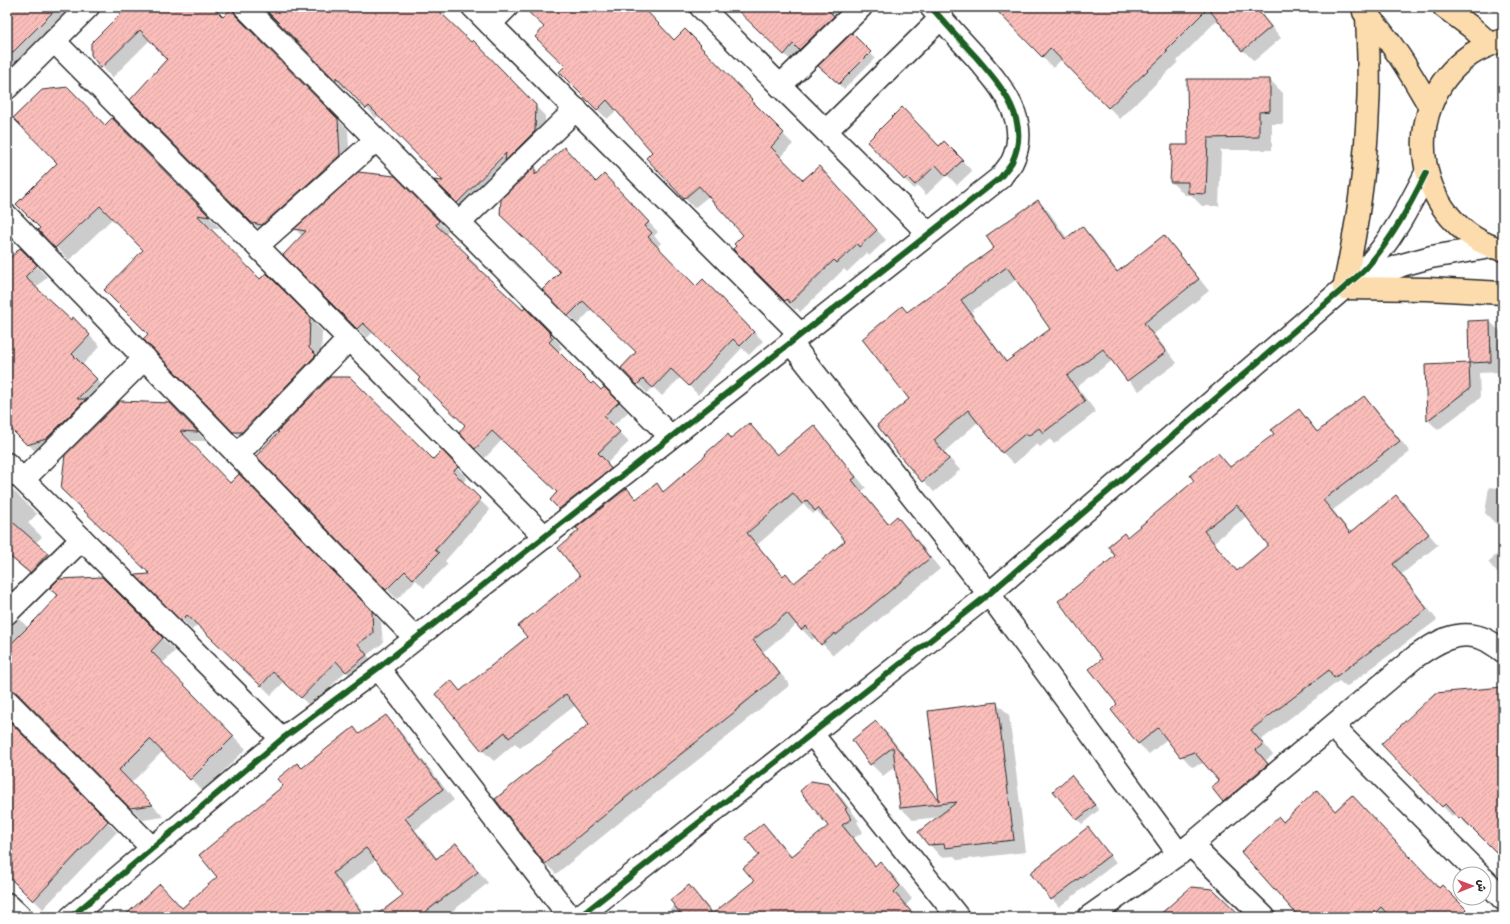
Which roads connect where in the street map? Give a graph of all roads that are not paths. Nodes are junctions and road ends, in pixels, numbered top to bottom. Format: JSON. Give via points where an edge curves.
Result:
{"nodes":[{"id":1,"x":88,"y":7,"type":"edge"},
{"id":2,"x":245,"y":7,"type":"edge"},
{"id":3,"x":473,"y":7,"type":"edge"},
{"id":4,"x":507,"y":7,"type":"edge"},
{"id":5,"x":701,"y":7,"type":"edge"},
{"id":6,"x":861,"y":7,"type":"edge"},
{"id":7,"x":1444,"y":7,"type":"edge"},
{"id":8,"x":1363,"y":11,"type":"edge"},
{"id":9,"x":936,"y":13,"type":"edge"},
{"id":10,"x":490,"y":24,"type":"junction"},
{"id":11,"x":54,"y":41,"type":"junction"},
{"id":12,"x":1496,"y":42,"type":"edge"},
{"id":13,"x":780,"y":86,"type":"junction"},
{"id":14,"x":7,"y":88,"type":"edge"},
{"id":15,"x":1430,"y":107,"type":"junction"},
{"id":16,"x":576,"y":109,"type":"junction"},
{"id":17,"x":826,"y":131,"type":"junction"},
{"id":18,"x":376,"y":140,"type":"junction"},
{"id":19,"x":1426,"y":173,"type":"junction"},
{"id":20,"x":7,"y":216,"type":"edge"},
{"id":21,"x":459,"y":223,"type":"junction"},
{"id":22,"x":928,"y":233,"type":"junction"},
{"id":23,"x":257,"y":246,"type":"junction"},
{"id":24,"x":1497,"y":248,"type":"edge"},
{"id":25,"x":1344,"y":288,"type":"junction"},
{"id":26,"x":1503,"y":293,"type":"edge"},
{"id":27,"x":795,"y":338,"type":"junction"},
{"id":28,"x":349,"y":339,"type":"junction"},
{"id":29,"x":145,"y":358,"type":"junction"},
{"id":30,"x":670,"y":436,"type":"junction"},
{"id":31,"x":238,"y":454,"type":"junction"},
{"id":32,"x":7,"y":464,"type":"edge"},
{"id":33,"x":23,"y":480,"type":"junction"},
{"id":34,"x":545,"y":537,"type":"junction"},
{"id":35,"x":82,"y":539,"type":"junction"},
{"id":36,"x":989,"y":594,"type":"junction"},
{"id":37,"x":7,"y":614,"type":"edge"},
{"id":38,"x":416,"y":638,"type":"junction"},
{"id":39,"x":1503,"y":651,"type":"edge"},
{"id":40,"x":378,"y":668,"type":"junction"},
{"id":41,"x":7,"y":701,"type":"edge"},
{"id":42,"x":1333,"y":727,"type":"junction"},
{"id":43,"x":812,"y":734,"type":"junction"},
{"id":44,"x":282,"y":739,"type":"junction"},
{"id":45,"x":152,"y":848,"type":"junction"},
{"id":46,"x":1185,"y":850,"type":"junction"},
{"id":47,"x":1471,"y":866,"type":"edge"},
{"id":48,"x":1492,"y":887,"type":"edge"},
{"id":49,"x":1503,"y":899,"type":"edge"},
{"id":50,"x":7,"y":904,"type":"edge"},
{"id":51,"x":21,"y":917,"type":"edge"},
{"id":52,"x":71,"y":917,"type":"edge"},
{"id":53,"x":570,"y":917,"type":"edge"},
{"id":54,"x":579,"y":917,"type":"edge"},
{"id":55,"x":958,"y":917,"type":"edge"},
{"id":56,"x":1089,"y":917,"type":"edge"},
{"id":57,"x":1264,"y":917,"type":"edge"}],
"edges":[{"from":1,"to":11,"type":"street"},
{"from":2,"to":18,"type":"street"},
{"from":3,"to":10,"type":"street"},
{"from":4,"to":10,"type":"street"},
{"from":5,"to":13,"type":"street"},
{"from":6,"to":13,"type":"street"},
{"from":7,"to":12,"type":"main road"},
{"from":8,"to":15,"type":"main road","via":[[1401,59]]},
{"from":8,"to":25,"type":"main road","via":[[1368,106],[1366,152],[1360,205]]},
{"from":9,"to":17,"type":"street"},
{"from":9,"to":22,"type":"street","via":[[1004,92],[1018,124],[1018,143],[1012,162],[1001,177]]},
{"from":10,"to":16,"type":"street"},
{"from":11,"to":14,"type":"street"},
{"from":11,"to":23,"type":"street"},
{"from":12,"to":15,"type":"main road","via":[[1470,55],[1453,69]]},
{"from":13,"to":17,"type":"street"},
{"from":15,"to":19,"type":"main road","via":[[1424,129]]},
{"from":16,"to":21,"type":"street"},
{"from":16,"to":27,"type":"street"},
{"from":17,"to":22,"type":"street"},
{"from":18,"to":21,"type":"street"},
{"from":18,"to":23,"type":"street"},
{"from":19,"to":24,"type":"main road","via":[[1450,218],[1469,234]]},
{"from":19,"to":25,"type":"street","via":[[1400,223],[1384,246],[1366,268]]},
{"from":20,"to":29,"type":"street"},
{"from":21,"to":30,"type":"street"},
{"from":22,"to":27,"type":"street"},
{"from":23,"to":28,"type":"street"},
{"from":24,"to":25,"type":"street","via":[[1431,257],[1402,265]]},
{"from":25,"to":26,"type":"main road"},
{"from":25,"to":36,"type":"street"},
{"from":27,"to":30,"type":"street"},
{"from":27,"to":36,"type":"street"},
{"from":28,"to":31,"type":"street"},
{"from":28,"to":34,"type":"street"},
{"from":29,"to":31,"type":"street"},
{"from":29,"to":33,"type":"street"},
{"from":30,"to":34,"type":"street"},
{"from":31,"to":38,"type":"street"},
{"from":32,"to":33,"type":"street"},
{"from":33,"to":35,"type":"street"},
{"from":34,"to":38,"type":"street"},
{"from":35,"to":37,"type":"street"},
{"from":35,"to":44,"type":"street"},
{"from":36,"to":43,"type":"street"},
{"from":36,"to":46,"type":"street"},
{"from":38,"to":40,"type":"street"},
{"from":39,"to":42,"type":"street","via":[[1484,639],[1467,634],[1448,637],[1414,657]]},
{"from":40,"to":44,"type":"street"},
{"from":40,"to":53,"type":"street"},
{"from":41,"to":45,"type":"street"},
{"from":42,"to":46,"type":"street"},
{"from":42,"to":47,"type":"street"},
{"from":43,"to":54,"type":"street"},
{"from":43,"to":55,"type":"street"},
{"from":44,"to":45,"type":"street"},
{"from":45,"to":52,"type":"street"},
{"from":46,"to":56,"type":"street"},
{"from":46,"to":57,"type":"street"},
{"from":48,"to":49,"type":"street"},
{"from":50,"to":51,"type":"street"}]}
